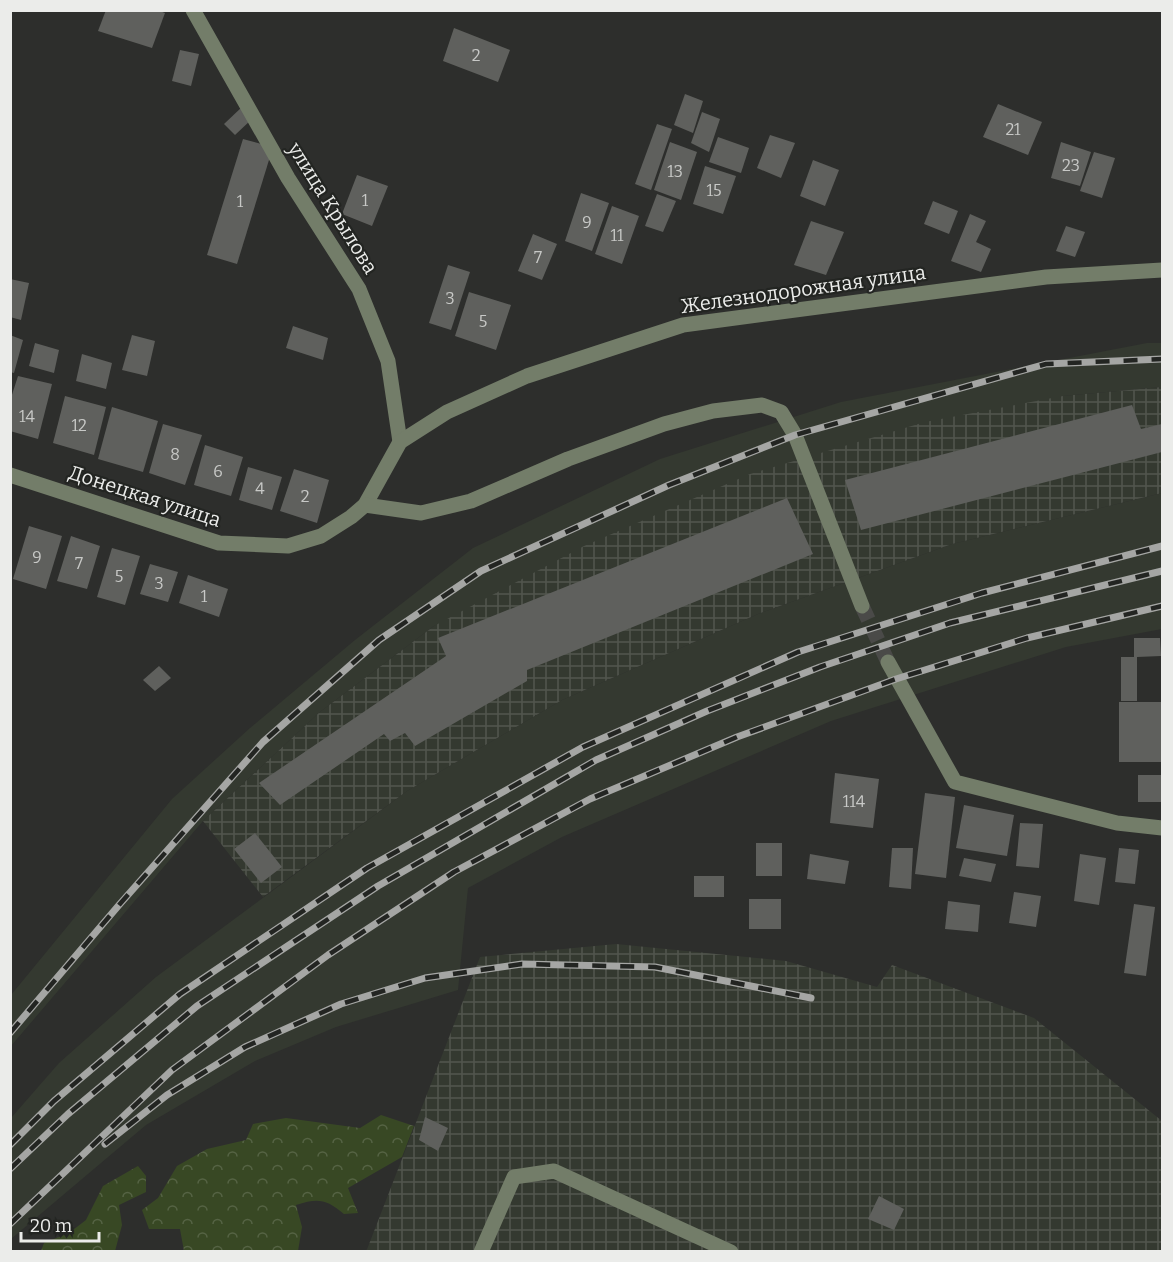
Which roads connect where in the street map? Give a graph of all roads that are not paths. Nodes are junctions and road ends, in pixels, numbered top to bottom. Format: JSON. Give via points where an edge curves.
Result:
{"nodes":[{"id":1,"x":193,"y":10,"type":"edge"},
{"id":2,"x":1162,"y":270,"type":"edge"},
{"id":3,"x":400,"y":442,"type":"junction"},
{"id":4,"x":10,"y":476,"type":"edge"},
{"id":5,"x":365,"y":505,"type":"junction"},
{"id":6,"x":862,"y":606,"type":"tunnel mouth"},
{"id":7,"x":888,"y":662,"type":"tunnel mouth"},
{"id":8,"x":1162,"y":828,"type":"edge"},
{"id":9,"x":481,"y":1251,"type":"edge"},
{"id":10,"x":731,"y":1251,"type":"edge"}],
"edges":[{"from":1,"to":3,"type":"street","name":"улица Крылова","via":[[288,178],[359,289],[388,361]]},
{"from":2,"to":3,"type":"street","name":"Железнодорожная улица","via":[[1046,277],[683,325],[527,376],[447,412]]},
{"from":3,"to":5,"type":"street","name":"Донецкая улица"},
{"from":4,"to":5,"type":"street","name":"Донецкая улица","via":[[219,543],[288,546],[321,536]]},
{"from":5,"to":6,"type":"street","via":[[421,513],[471,501],[568,459],[664,424],[713,411],[762,405],[781,412],[795,435]]},
{"from":7,"to":8,"type":"street","via":[[955,782],[1117,823]]},
{"from":9,"to":10,"type":"street","via":[[514,1177],[554,1171]]}]}
